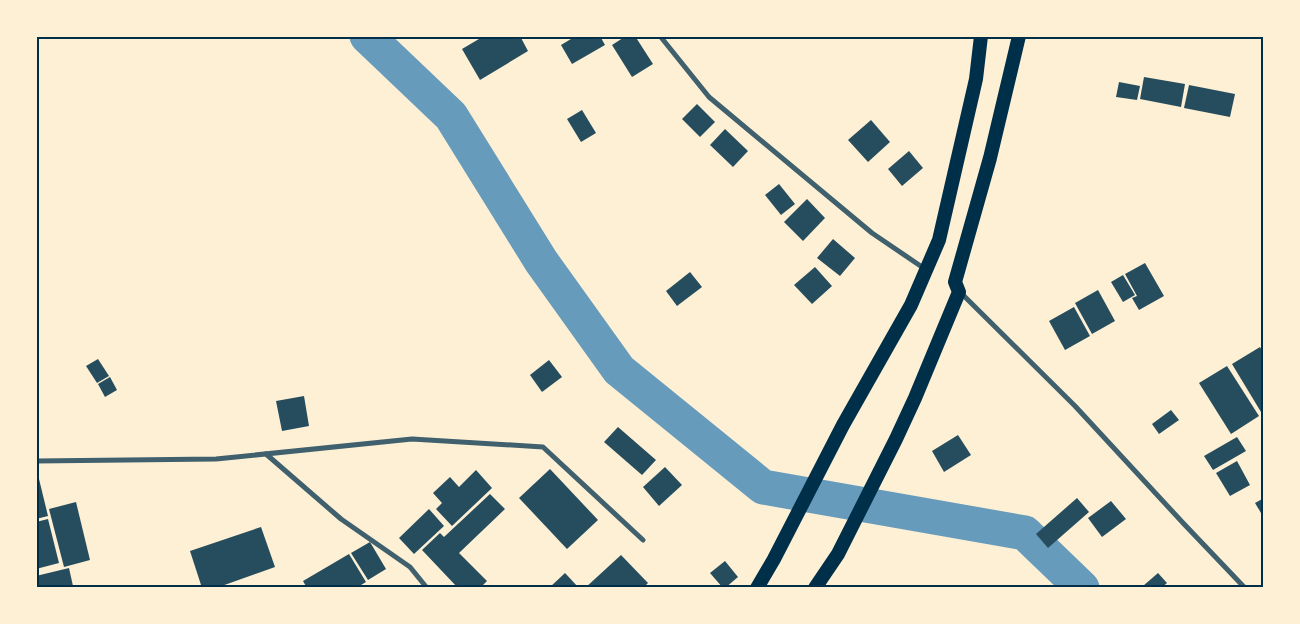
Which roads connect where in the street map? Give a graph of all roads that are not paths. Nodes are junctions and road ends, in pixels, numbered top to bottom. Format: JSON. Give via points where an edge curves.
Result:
{"nodes":[{"id":1,"x":660,"y":36,"type":"edge"},
{"id":2,"x":982,"y":36,"type":"edge"},
{"id":3,"x":1019,"y":36,"type":"edge"},
{"id":4,"x":926,"y":270,"type":"junction"},
{"id":5,"x":959,"y":292,"type":"junction"},
{"id":6,"x":266,"y":454,"type":"junction"},
{"id":7,"x":36,"y":461,"type":"edge"},
{"id":8,"x":643,"y":540,"type":"dead end"},
{"id":9,"x":427,"y":588,"type":"edge"},
{"id":10,"x":758,"y":588,"type":"edge"},
{"id":11,"x":815,"y":588,"type":"edge"},
{"id":12,"x":1245,"y":588,"type":"edge"}],
"edges":[{"from":1,"to":4,"type":"street","via":[[709,97],[872,233]]},
{"from":2,"to":4,"type":"highway","via":[[976,79],[939,240]]},
{"from":3,"to":5,"type":"highway","via":[[990,158],[955,282]]},
{"from":4,"to":10,"type":"highway","via":[[911,305]]},
{"from":5,"to":11,"type":"highway","via":[[916,398],[838,554]]},
{"from":5,"to":12,"type":"street","via":[[1076,406]]},
{"from":6,"to":7,"type":"street","via":[[216,459]]},
{"from":6,"to":8,"type":"street","via":[[412,439],[543,447]]},
{"from":6,"to":9,"type":"street","via":[[341,519],[410,567]]}]}
